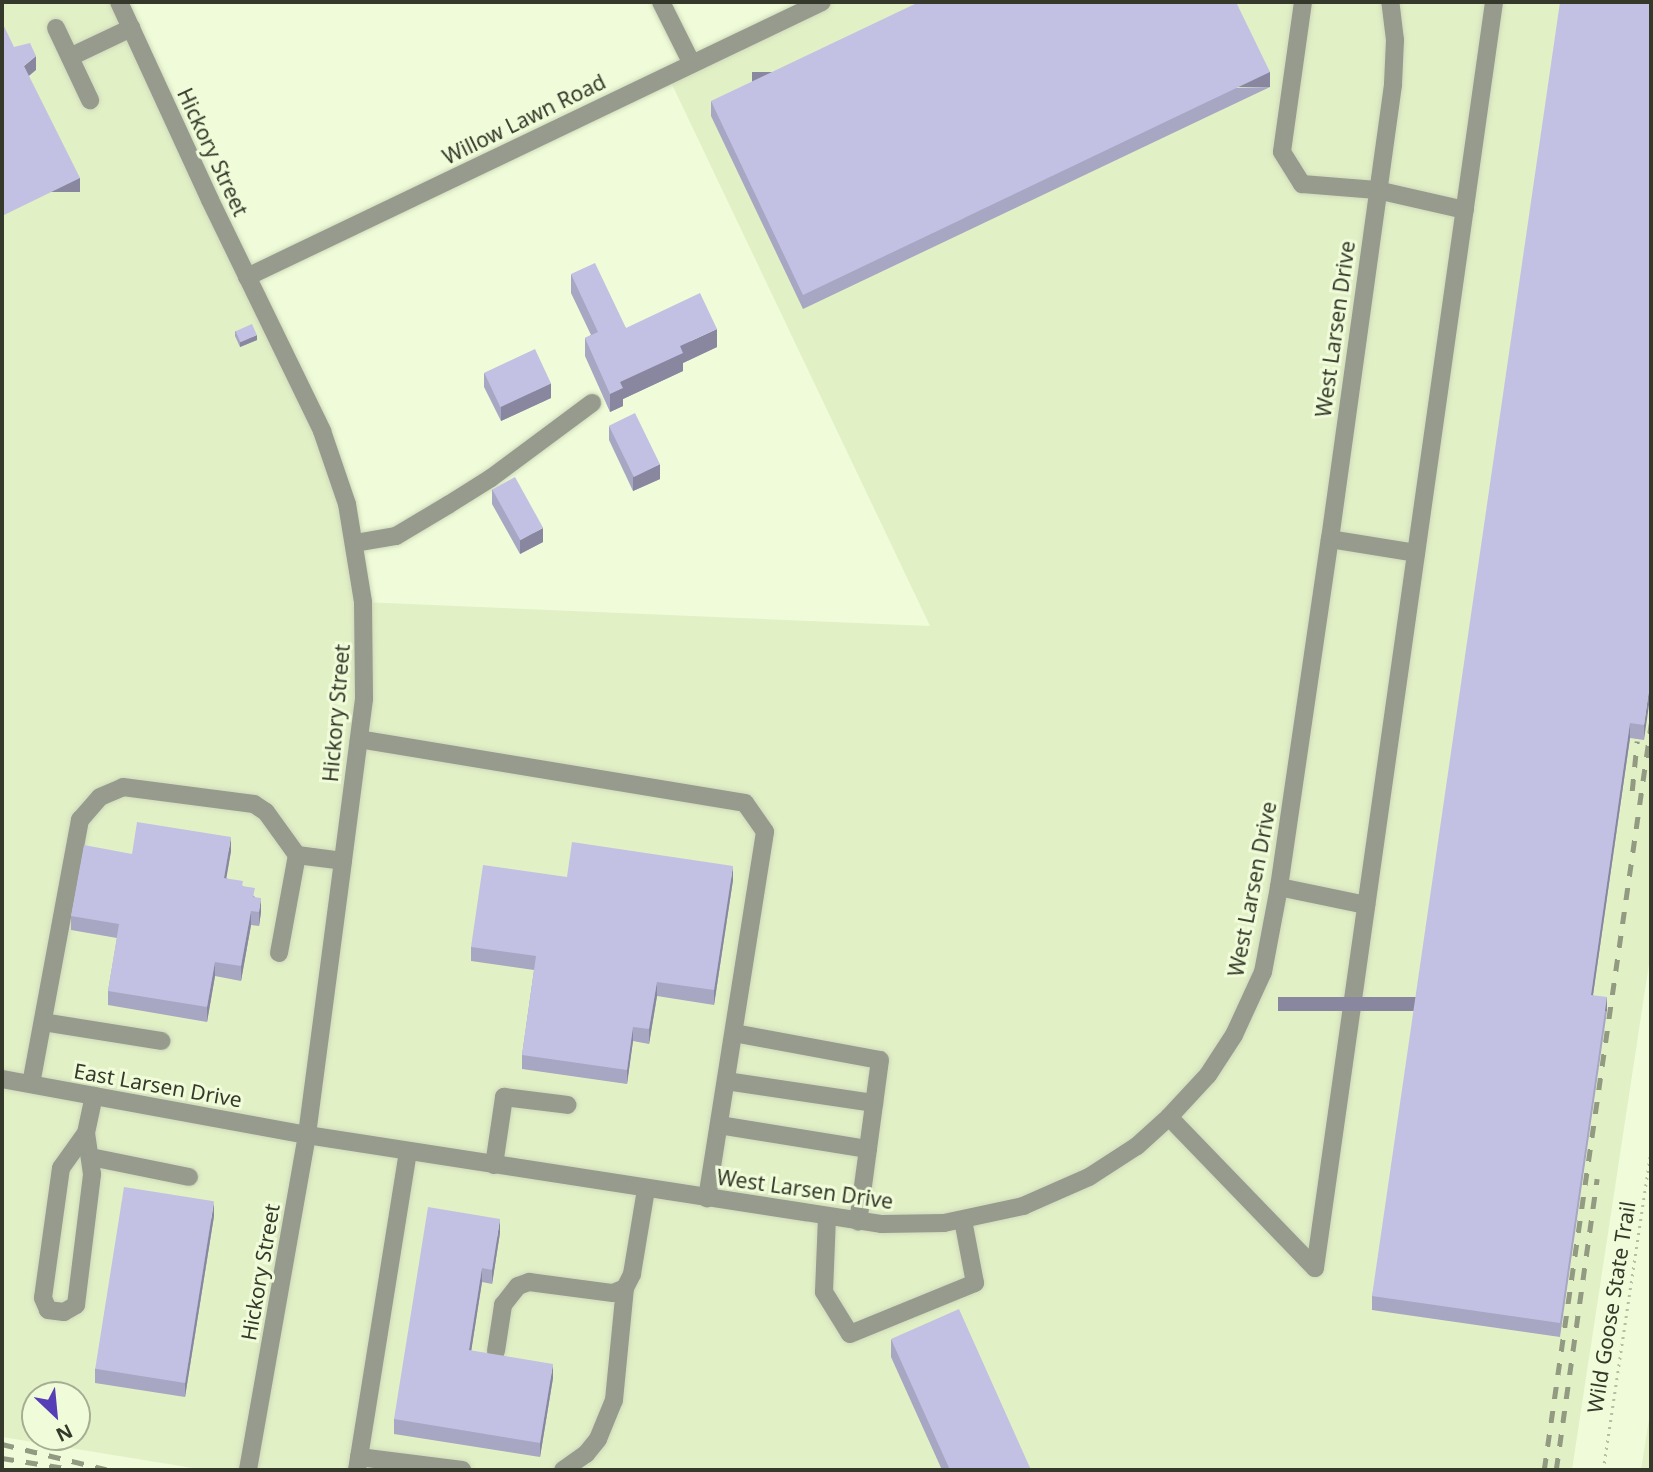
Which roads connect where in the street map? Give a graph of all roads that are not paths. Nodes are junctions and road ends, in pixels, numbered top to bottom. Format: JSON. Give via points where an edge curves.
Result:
{"nodes":[{"id":1,"x":119,"y":2,"type":"edge"},
{"id":2,"x":661,"y":2,"type":"edge"},
{"id":3,"x":822,"y":2,"type":"edge"},
{"id":4,"x":1303,"y":2,"type":"edge"},
{"id":5,"x":1390,"y":2,"type":"edge"},
{"id":6,"x":1494,"y":2,"type":"edge"},
{"id":7,"x":55,"y":28,"type":"dead end"},
{"id":8,"x":131,"y":28,"type":"junction"},
{"id":9,"x":69,"y":57,"type":"junction"},
{"id":10,"x":692,"y":64,"type":"junction"},
{"id":11,"x":90,"y":100,"type":"dead end"},
{"id":12,"x":1377,"y":190,"type":"junction"},
{"id":13,"x":1465,"y":211,"type":"junction"},
{"id":14,"x":247,"y":277,"type":"junction"},
{"id":15,"x":592,"y":403,"type":"dead end"},
{"id":16,"x":1330,"y":539,"type":"junction"},
{"id":17,"x":355,"y":543,"type":"junction"},
{"id":18,"x":1416,"y":553,"type":"junction"},
{"id":19,"x":359,"y":739,"type":"junction"},
{"id":20,"x":297,"y":855,"type":"junction"},
{"id":21,"x":343,"y":861,"type":"junction"},
{"id":22,"x":1279,"y":887,"type":"junction"},
{"id":23,"x":1366,"y":905,"type":"junction"},
{"id":24,"x":279,"y":953,"type":"dead end"},
{"id":25,"x":43,"y":1022,"type":"junction"},
{"id":26,"x":734,"y":1033,"type":"junction"},
{"id":27,"x":161,"y":1041,"type":"dead end"},
{"id":28,"x":2,"y":1079,"type":"edge"},
{"id":29,"x":726,"y":1081,"type":"junction"},
{"id":30,"x":31,"y":1084,"type":"junction"},
{"id":31,"x":94,"y":1096,"type":"junction"},
{"id":32,"x":874,"y":1103,"type":"junction"},
{"id":33,"x":568,"y":1105,"type":"dead end"},
{"id":34,"x":1169,"y":1118,"type":"junction"},
{"id":35,"x":719,"y":1125,"type":"junction"},
{"id":36,"x":86,"y":1133,"type":"junction"},
{"id":37,"x":307,"y":1135,"type":"junction"},
{"id":38,"x":868,"y":1149,"type":"junction"},
{"id":39,"x":408,"y":1152,"type":"junction"},
{"id":40,"x":90,"y":1157,"type":"junction"},
{"id":41,"x":494,"y":1165,"type":"junction"},
{"id":42,"x":189,"y":1177,"type":"dead end"},
{"id":43,"x":646,"y":1189,"type":"junction"},
{"id":44,"x":707,"y":1198,"type":"junction"},
{"id":45,"x":827,"y":1217,"type":"junction"},
{"id":46,"x":963,"y":1220,"type":"junction"},
{"id":47,"x":858,"y":1222,"type":"junction"},
{"id":48,"x":625,"y":1288,"type":"junction"},
{"id":49,"x":496,"y":1351,"type":"edge"},
{"id":50,"x":358,"y":1464,"type":"edge"},
{"id":51,"x":248,"y":1470,"type":"edge"},
{"id":52,"x":461,"y":1470,"type":"edge"},
{"id":53,"x":563,"y":1470,"type":"edge"}],
"edges":[{"from":1,"to":8,"type":"street","name":"Hickory Street"},
{"from":2,"to":10,"type":"street"},
{"from":3,"to":10,"type":"street","name":"Willow Lawn Road"},
{"from":4,"to":12,"type":"street","via":[[1282,152],[1302,184]]},
{"from":5,"to":12,"type":"street","name":"West Larsen Drive","via":[[1395,60]]},
{"from":6,"to":13,"type":"street"},
{"from":7,"to":9,"type":"street"},
{"from":8,"to":9,"type":"street"},
{"from":8,"to":14,"type":"street","name":"Hickory Street"},
{"from":9,"to":11,"type":"street"},
{"from":10,"to":14,"type":"street","name":"Willow Lawn Road"},
{"from":12,"to":13,"type":"street"},
{"from":12,"to":16,"type":"street","name":"West Larsen Drive"},
{"from":13,"to":18,"type":"street"},
{"from":14,"to":17,"type":"street","name":"Hickory Street","via":[[322,431],[342,486]]},
{"from":15,"to":17,"type":"street","via":[[491,478],[396,536]]},
{"from":16,"to":18,"type":"street"},
{"from":16,"to":22,"type":"street","name":"West Larsen Drive"},
{"from":17,"to":19,"type":"street","name":"Hickory Street","via":[[365,637]]},
{"from":18,"to":23,"type":"street"},
{"from":19,"to":21,"type":"street","name":"Hickory Street"},
{"from":19,"to":26,"type":"street","via":[[745,803],[765,832]]},
{"from":20,"to":21,"type":"street"},
{"from":20,"to":24,"type":"street"},
{"from":20,"to":25,"type":"street","via":[[266,812],[254,804],[123,787],[100,797],[80,820]]},
{"from":21,"to":37,"type":"street","name":"Hickory Street"},
{"from":22,"to":23,"type":"street"},
{"from":22,"to":34,"type":"street","name":"West Larsen Drive","via":[[1263,972],[1250,1005],[1213,1067]]},
{"from":23,"to":34,"type":"street","via":[[1315,1268]]},
{"from":25,"to":27,"type":"street"},
{"from":25,"to":30,"type":"street"},
{"from":26,"to":29,"type":"street"},
{"from":26,"to":32,"type":"street","via":[[880,1060]]},
{"from":28,"to":30,"type":"street","name":"East Larsen Drive"},
{"from":29,"to":32,"type":"street"},
{"from":29,"to":35,"type":"street"},
{"from":30,"to":31,"type":"street","name":"East Larsen Drive"},
{"from":31,"to":36,"type":"street"},
{"from":31,"to":37,"type":"street","name":"East Larsen Drive"},
{"from":32,"to":38,"type":"street"},
{"from":33,"to":41,"type":"street","via":[[504,1097]]},
{"from":34,"to":46,"type":"street","name":"West Larsen Drive","via":[[1117,1160],[1072,1186],[1023,1206]]},
{"from":35,"to":38,"type":"street"},
{"from":35,"to":44,"type":"street"},
{"from":36,"to":40,"type":"street"},
{"from":36,"to":40,"type":"street","via":[[61,1168],[43,1298],[48,1310],[64,1312],[75,1305],[92,1174]]},
{"from":37,"to":39,"type":"street","name":"West Larsen Drive"},
{"from":37,"to":51,"type":"street","name":"Hickory Street"},
{"from":38,"to":47,"type":"street"},
{"from":39,"to":41,"type":"street","name":"West Larsen Drive"},
{"from":39,"to":50,"type":"street"},
{"from":40,"to":42,"type":"street"},
{"from":41,"to":43,"type":"street","name":"West Larsen Drive"},
{"from":43,"to":44,"type":"street","name":"West Larsen Drive"},
{"from":43,"to":48,"type":"street","via":[[632,1274]]},
{"from":44,"to":45,"type":"street","name":"West Larsen Drive"},
{"from":45,"to":46,"type":"street","via":[[824,1292],[850,1334],[975,1283]]},
{"from":45,"to":47,"type":"street","name":"West Larsen Drive"},
{"from":46,"to":47,"type":"street","name":"West Larsen Drive","via":[[906,1225]]},
{"from":48,"to":49,"type":"street","via":[[613,1293],[529,1282],[518,1286],[503,1306]]},
{"from":48,"to":53,"type":"street","via":[[614,1400],[598,1439]]},
{"from":50,"to":52,"type":"street"}]}
